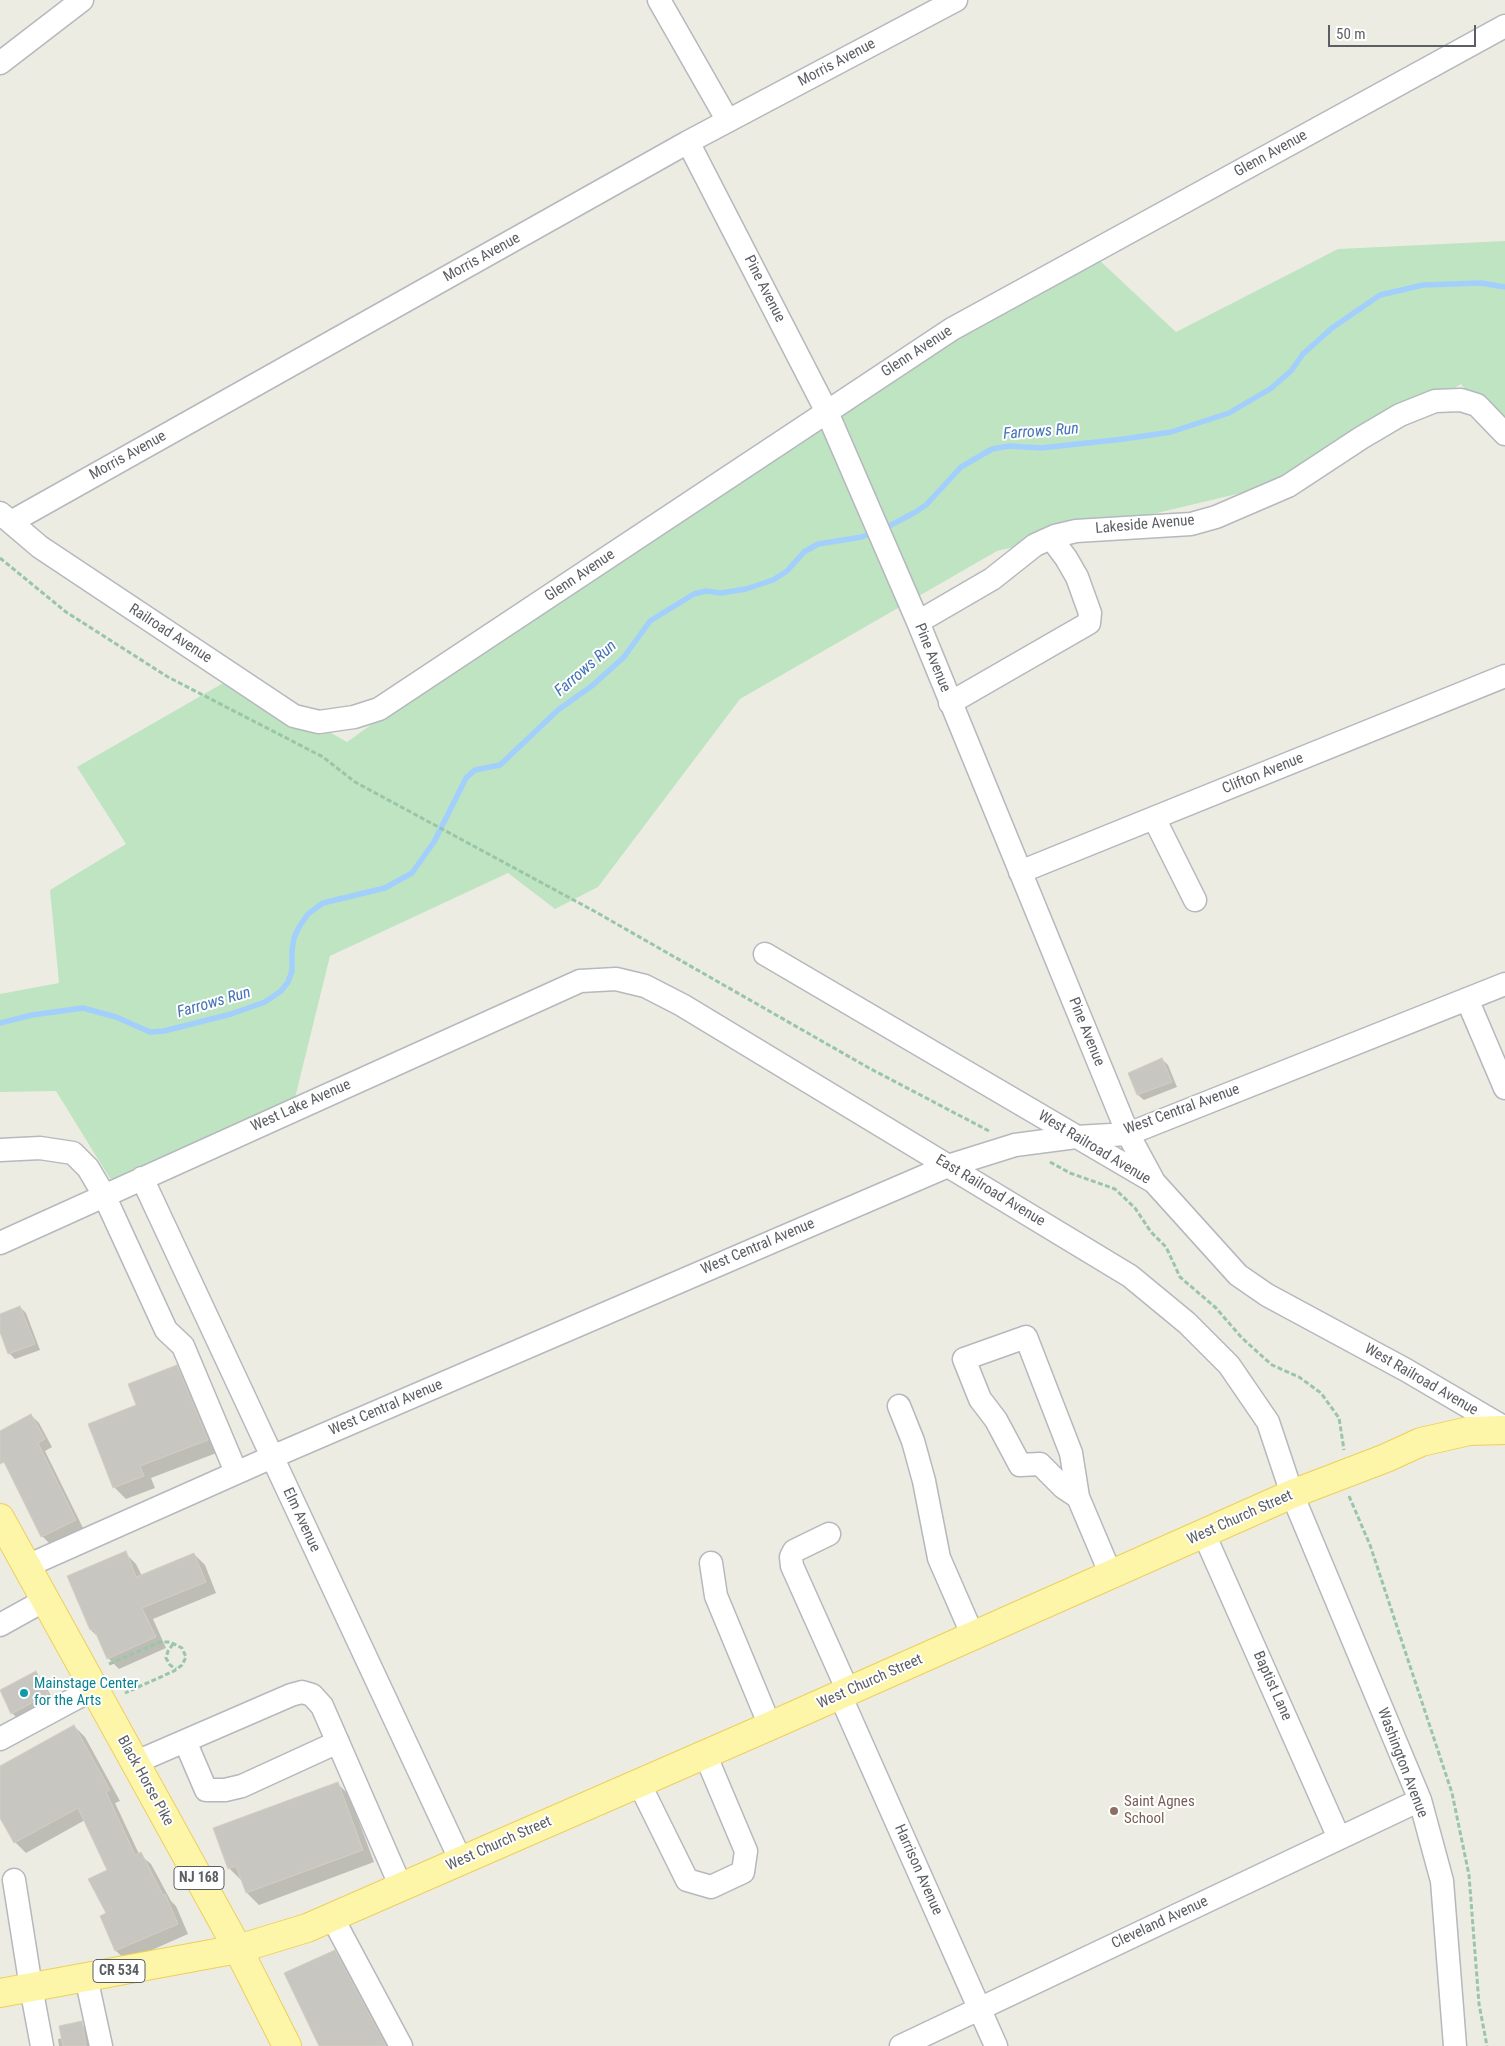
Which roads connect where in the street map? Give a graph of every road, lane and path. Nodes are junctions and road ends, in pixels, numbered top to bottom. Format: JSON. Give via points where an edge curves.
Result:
{"nodes":[{"id":1,"x":82,"y":0,"type":"edge"},
{"id":2,"x":659,"y":0,"type":"edge"},
{"id":3,"x":956,"y":0,"type":"edge"},
{"id":4,"x":1503,"y":31,"type":"edge"},
{"id":5,"x":0,"y":63,"type":"edge"},
{"id":6,"x":728,"y":121,"type":"junction"},
{"id":7,"x":688,"y":142,"type":"junction"},
{"id":8,"x":827,"y":412,"type":"junction"},
{"id":9,"x":1505,"y":434,"type":"edge"},
{"id":10,"x":5,"y":518,"type":"edge"},
{"id":11,"x":1051,"y":538,"type":"junction"},
{"id":12,"x":0,"y":558,"type":"edge"},
{"id":13,"x":918,"y":622,"type":"junction"},
{"id":14,"x":1505,"y":676,"type":"edge"},
{"id":15,"x":950,"y":703,"type":"junction"},
{"id":16,"x":354,"y":717,"type":"joint"},
{"id":17,"x":1154,"y":818,"type":"junction"},
{"id":18,"x":1020,"y":872,"type":"junction"},
{"id":19,"x":1195,"y":900,"type":"dead end"},
{"id":20,"x":765,"y":954,"type":"dead end"},
{"id":21,"x":606,"y":980,"type":"joint"},
{"id":22,"x":1505,"y":984,"type":"edge"},
{"id":23,"x":1467,"y":999,"type":"junction"},
{"id":24,"x":1505,"y":1088,"type":"edge"},
{"id":25,"x":1128,"y":1134,"type":"junction"},
{"id":26,"x":1076,"y":1137,"type":"junction"},
{"id":27,"x":1015,"y":1145,"type":"junction"},
{"id":28,"x":0,"y":1150,"type":"edge"},
{"id":29,"x":1046,"y":1160,"type":"dead end"},
{"id":30,"x":948,"y":1166,"type":"junction"},
{"id":31,"x":142,"y":1178,"type":"junction"},
{"id":32,"x":1154,"y":1182,"type":"junction"},
{"id":33,"x":104,"y":1195,"type":"junction"},
{"id":34,"x":0,"y":1243,"type":"edge"},
{"id":35,"x":213,"y":1331,"type":"junction"},
{"id":36,"x":183,"y":1346,"type":"junction"},
{"id":37,"x":899,"y":1406,"type":"dead end"},
{"id":38,"x":1505,"y":1429,"type":"edge"},
{"id":39,"x":272,"y":1457,"type":"junction"},
{"id":40,"x":236,"y":1472,"type":"junction"},
{"id":41,"x":1347,"y":1473,"type":"junction"},
{"id":42,"x":1292,"y":1494,"type":"junction"},
{"id":43,"x":1078,"y":1497,"type":"junction"},
{"id":44,"x":0,"y":1518,"type":"edge"},
{"id":45,"x":829,"y":1534,"type":"dead end"},
{"id":46,"x":1204,"y":1534,"type":"junction"},
{"id":47,"x":711,"y":1564,"type":"dead end"},
{"id":48,"x":27,"y":1566,"type":"junction"},
{"id":49,"x":1111,"y":1575,"type":"junction"},
{"id":50,"x":45,"y":1600,"type":"junction"},
{"id":51,"x":0,"y":1625,"type":"edge"},
{"id":52,"x":973,"y":1636,"type":"junction"},
{"id":53,"x":173,"y":1644,"type":"junction"},
{"id":54,"x":110,"y":1664,"type":"dead end"},
{"id":55,"x":177,"y":1669,"type":"junction"},
{"id":56,"x":93,"y":1689,"type":"junction"},
{"id":57,"x":126,"y":1693,"type":"dead end"},
{"id":58,"x":844,"y":1693,"type":"junction"},
{"id":59,"x":770,"y":1726,"type":"junction"},
{"id":60,"x":0,"y":1739,"type":"edge"},
{"id":61,"x":185,"y":1741,"type":"junction"},
{"id":62,"x":338,"y":1742,"type":"junction"},
{"id":63,"x":705,"y":1754,"type":"junction"},
{"id":64,"x":134,"y":1763,"type":"junction"},
{"id":65,"x":639,"y":1783,"type":"junction"},
{"id":66,"x":1420,"y":1800,"type":"junction"},
{"id":67,"x":1339,"y":1838,"type":"junction"},
{"id":68,"x":461,"y":1861,"type":"junction"},
{"id":69,"x":14,"y":1880,"type":"dead end"},
{"id":70,"x":401,"y":1887,"type":"junction"},
{"id":71,"x":332,"y":1917,"type":"junction"},
{"id":72,"x":238,"y":1949,"type":"junction"},
{"id":73,"x":86,"y":1977,"type":"junction"},
{"id":74,"x":31,"y":1987,"type":"junction"},
{"id":75,"x":0,"y":1993,"type":"edge"},
{"id":76,"x":980,"y":2009,"type":"junction"},
{"id":77,"x":42,"y":2046,"type":"edge"},
{"id":78,"x":101,"y":2046,"type":"edge"},
{"id":79,"x":287,"y":2046,"type":"edge"},
{"id":80,"x":401,"y":2046,"type":"edge"},
{"id":81,"x":901,"y":2046,"type":"edge"},
{"id":82,"x":996,"y":2046,"type":"edge"},
{"id":83,"x":1455,"y":2046,"type":"edge"},
{"id":84,"x":1487,"y":2046,"type":"edge"}],
"edges":[{"from":1,"to":5,"type":"street"},
{"from":2,"to":6,"type":"street"},
{"from":3,"to":6,"type":"street","name":"Morris Avenue"},
{"from":4,"to":8,"type":"street","name":"Glenn Avenue","via":[[952,329]]},
{"from":6,"to":7,"type":"street","name":"Morris Avenue"},
{"from":7,"to":8,"type":"street","name":"Pine Avenue"},
{"from":7,"to":10,"type":"street","name":"Morris Avenue"},
{"from":8,"to":13,"type":"street","name":"Pine Avenue"},
{"from":8,"to":16,"type":"street","name":"Glenn Avenue","via":[[379,709]]},
{"from":9,"to":11,"type":"street","name":"Lakeside Avenue","via":[[1477,405],[1460,400],[1435,401],[1400,415],[1288,486],[1216,517],[1191,524],[1076,531]]},
{"from":10,"to":16,"type":"street","name":"Railroad Avenue","via":[[40,547],[294,716],[318,722]]},
{"from":11,"to":13,"type":"street","name":"Lakeside Avenue","via":[[1035,545],[992,579]]},
{"from":11,"to":15,"type":"street","via":[[1076,577],[1090,614],[1089,623]]},
{"from":12,"to":27,"type":"path","via":[[66,612],[160,672],[323,757],[355,782],[594,911],[869,1068]]},
{"from":13,"to":15,"type":"street","name":"Pine Avenue"},
{"from":14,"to":17,"type":"street","name":"Clifton Avenue"},
{"from":15,"to":18,"type":"street","name":"Pine Avenue"},
{"from":17,"to":18,"type":"street","name":"Clifton Avenue"},
{"from":17,"to":19,"type":"street"},
{"from":18,"to":25,"type":"street","name":"Pine Avenue"},
{"from":20,"to":26,"type":"street","name":"West Railroad Avenue"},
{"from":21,"to":30,"type":"street","name":"East Railroad Avenue","via":[[616,979],[645,986],[682,1005]]},
{"from":21,"to":31,"type":"street","name":"West Lake Avenue","via":[[580,981]]},
{"from":22,"to":23,"type":"street","name":"West Central Avenue"},
{"from":23,"to":24,"type":"street"},
{"from":23,"to":25,"type":"street","name":"West Central Avenue"},
{"from":25,"to":26,"type":"street","name":"West Central Avenue"},
{"from":25,"to":32,"type":"street","name":"Pine Avenue"},
{"from":26,"to":27,"type":"street","name":"West Central Avenue"},
{"from":26,"to":32,"type":"street","name":"West Railroad Avenue"},
{"from":27,"to":30,"type":"street","name":"West Central Avenue"},
{"from":28,"to":33,"type":"street","via":[[40,1148],[73,1153],[88,1168]]},
{"from":29,"to":41,"type":"path","via":[[1115,1189],[1136,1208],[1151,1232],[1166,1247],[1180,1276],[1216,1308],[1242,1338],[1272,1365],[1299,1377],[1321,1393],[1340,1418]]},
{"from":30,"to":39,"type":"street","name":"West Central Avenue"},
{"from":30,"to":42,"type":"street","name":"East Railroad Avenue","via":[[1130,1276],[1230,1364],[1268,1422]]},
{"from":31,"to":33,"type":"street","name":"West Lake Avenue"},
{"from":31,"to":35,"type":"street","name":"Elm Avenue"},
{"from":32,"to":38,"type":"street","name":"West Railroad Avenue","via":[[1238,1275],[1267,1295],[1406,1370]]},
{"from":33,"to":34,"type":"street","name":"West Lake Avenue"},
{"from":33,"to":36,"type":"street","via":[[166,1330]]},
{"from":35,"to":36,"type":"street"},
{"from":35,"to":39,"type":"street","name":"Elm Avenue"},
{"from":36,"to":40,"type":"street"},
{"from":37,"to":52,"type":"street","via":[[922,1473],[939,1558]]},
{"from":38,"to":41,"type":"main road","name":"West Church Street","number":"CR 534","via":[[1469,1431],[1421,1442]]},
{"from":39,"to":40,"type":"street","name":"West Central Avenue"},
{"from":39,"to":68,"type":"street","name":"Elm Avenue"},
{"from":40,"to":48,"type":"street","name":"West Central Avenue"},
{"from":41,"to":42,"type":"main road","name":"West Church Street","number":"CR 534"},
{"from":41,"to":84,"type":"path","via":[[1350,1500],[1370,1545],[1452,1793],[1469,1875],[1479,2004]]},
{"from":42,"to":46,"type":"main road","name":"West Church Street","number":"CR 534"},
{"from":42,"to":66,"type":"street","name":"Washington Avenue"},
{"from":43,"to":43,"type":"street","via":[[1071,1453],[1026,1337],[964,1359],[980,1399],[996,1420],[1020,1465],[1040,1464]]},
{"from":43,"to":49,"type":"street"},
{"from":44,"to":48,"type":"main road","name":"Black Horse Pike","number":"NJ 168"},
{"from":45,"to":58,"type":"street","name":"Harrison Avenue","via":[[794,1551],[791,1557]]},
{"from":46,"to":49,"type":"main road","name":"West Church Street","number":"CR 534"},
{"from":46,"to":67,"type":"street","name":"Baptist Lane"},
{"from":47,"to":59,"type":"street","via":[[716,1596]]},
{"from":48,"to":50,"type":"main road","name":"Black Horse Pike","number":"NJ 168"},
{"from":49,"to":52,"type":"main road","name":"West Church Street","number":"CR 534"},
{"from":50,"to":51,"type":"street"},
{"from":50,"to":56,"type":"main road","name":"Black Horse Pike","number":"NJ 168"},
{"from":52,"to":58,"type":"main road","name":"West Church Street","number":"CR 534"},
{"from":53,"to":54,"type":"path","via":[[160,1642]]},
{"from":53,"to":55,"type":"path","via":[[166,1658]]},
{"from":53,"to":55,"type":"path","via":[[182,1648],[186,1657]]},
{"from":55,"to":57,"type":"path"},
{"from":56,"to":60,"type":"street"},
{"from":56,"to":64,"type":"main road","name":"Black Horse Pike","number":"NJ 168"},
{"from":58,"to":59,"type":"main road","name":"West Church Street","number":"CR 534"},
{"from":58,"to":76,"type":"street","name":"Harrison Avenue"},
{"from":59,"to":63,"type":"main road","name":"West Church Street","number":"CR 534"},
{"from":61,"to":62,"type":"street","via":[[302,1692],[318,1699]]},
{"from":61,"to":62,"type":"street","via":[[206,1790],[242,1786]]},
{"from":61,"to":64,"type":"street"},
{"from":62,"to":70,"type":"street"},
{"from":63,"to":65,"type":"main road","name":"West Church Street","number":"CR 534"},
{"from":63,"to":65,"type":"street","via":[[746,1852],[743,1872],[711,1887],[688,1880]]},
{"from":64,"to":72,"type":"main road","name":"Black Horse Pike","number":"NJ 168"},
{"from":65,"to":68,"type":"main road","name":"West Church Street","number":"CR 534"},
{"from":66,"to":67,"type":"street","name":"Cleveland Avenue"},
{"from":66,"to":83,"type":"street","name":"Washington Avenue","via":[[1442,1881]]},
{"from":67,"to":76,"type":"street","name":"Cleveland Avenue"},
{"from":68,"to":70,"type":"main road","name":"West Church Street","number":"CR 534"},
{"from":69,"to":74,"type":"street"},
{"from":70,"to":71,"type":"main road","name":"West Church Street","number":"CR 534"},
{"from":71,"to":72,"type":"main road","name":"West Church Street","number":"CR 534"},
{"from":71,"to":80,"type":"street"},
{"from":72,"to":73,"type":"main road","number":"CR 534"},
{"from":72,"to":79,"type":"main road","name":"Black Horse Pike","number":"NJ 168"},
{"from":73,"to":74,"type":"main road","number":"CR 534"},
{"from":73,"to":78,"type":"street"},
{"from":74,"to":75,"type":"main road","number":"CR 534"},
{"from":74,"to":77,"type":"street"},
{"from":76,"to":81,"type":"street","name":"Cleveland Avenue"},
{"from":76,"to":82,"type":"street","name":"Harrison Avenue"}]}
